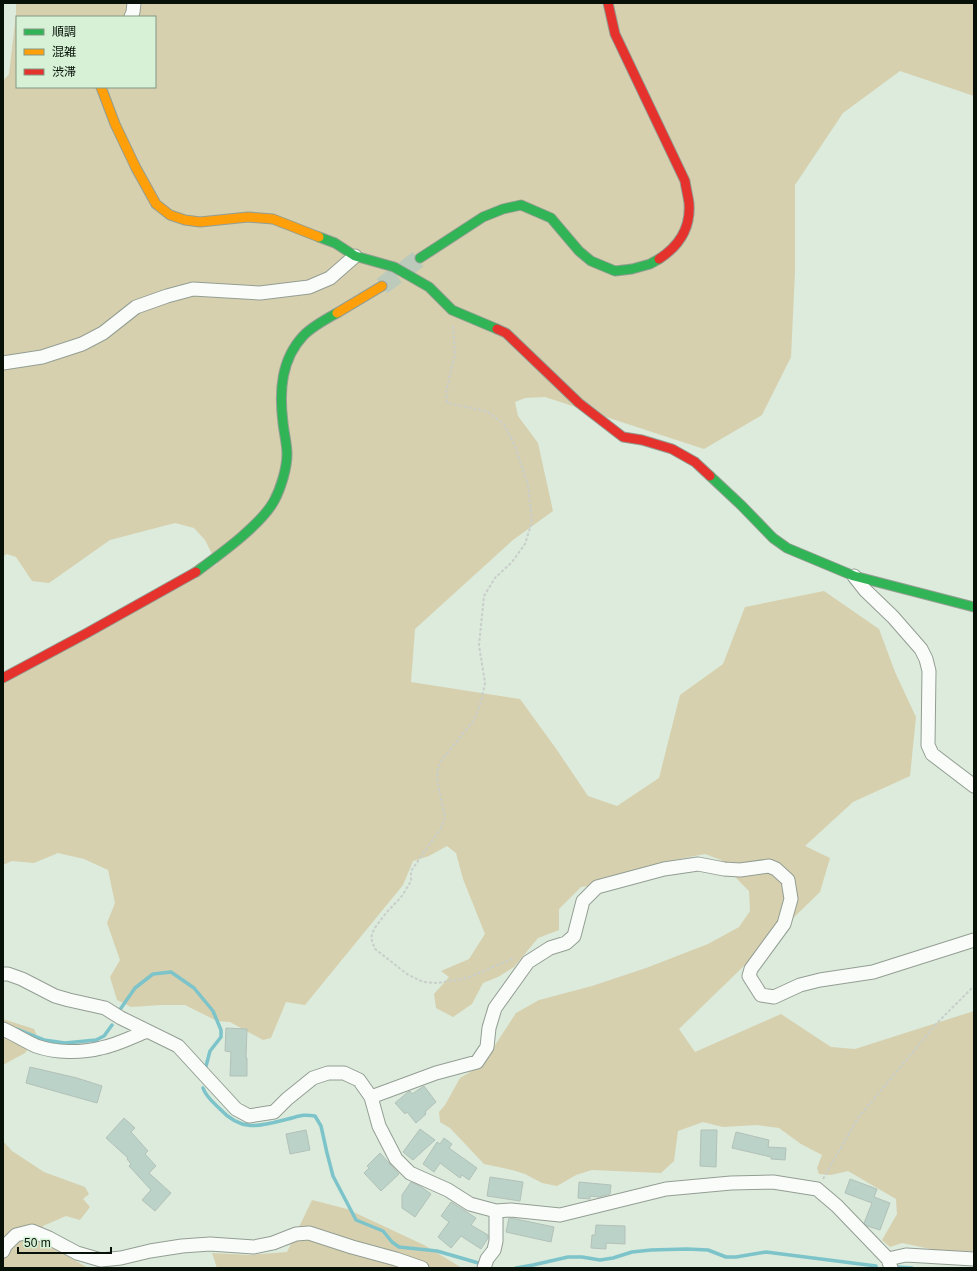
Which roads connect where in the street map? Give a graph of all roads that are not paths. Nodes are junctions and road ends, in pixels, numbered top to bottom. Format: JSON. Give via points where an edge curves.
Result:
{"nodes":[{"id":1,"x":134,"y":3,"type":"edge"},
{"id":2,"x":608,"y":3,"type":"edge"},
{"id":3,"x":131,"y":16,"type":"edge"},
{"id":4,"x":101,"y":88,"type":"edge"},
{"id":5,"x":355,"y":256,"type":"junction"},
{"id":6,"x":420,"y":258,"type":"tunnel mouth"},
{"id":7,"x":382,"y":286,"type":"tunnel mouth"},
{"id":8,"x":3,"y":363,"type":"edge"},
{"id":9,"x":854,"y":576,"type":"junction"},
{"id":10,"x":974,"y":607,"type":"edge"},
{"id":11,"x":3,"y":678,"type":"edge"},
{"id":12,"x":974,"y":786,"type":"edge"},
{"id":13,"x":974,"y":940,"type":"edge"},
{"id":14,"x":3,"y":974,"type":"edge"},
{"id":15,"x":3,"y":1029,"type":"edge"},
{"id":16,"x":147,"y":1030,"type":"junction"},
{"id":17,"x":371,"y":1097,"type":"junction"},
{"id":18,"x":496,"y":1211,"type":"junction"},
{"id":19,"x":3,"y":1251,"type":"edge"},
{"id":20,"x":974,"y":1259,"type":"edge"},
{"id":21,"x":486,"y":1263,"type":"edge"},
{"id":22,"x":889,"y":1263,"type":"edge"},
{"id":23,"x":422,"y":1268,"type":"edge"}],
"edges":[{"from":1,"to":3,"type":"street"},
{"from":2,"to":6,"type":"street","via":[[615,34],[685,181],[689,204],[686,230],[676,245],[650,264],[615,271],[591,261],[579,251],[552,218],[521,206],[503,209],[483,217]]},
{"from":4,"to":5,"type":"street","via":[[136,168],[156,204],[170,215],[200,222],[248,217],[273,219],[336,243]]},
{"from":5,"to":8,"type":"street","via":[[330,278],[310,287],[260,293],[193,289],[136,307],[103,333],[82,344],[42,357]]},
{"from":5,"to":9,"type":"street","via":[[394,267],[429,287],[452,310],[506,333],[579,402],[623,437],[672,449],[695,462],[773,538],[787,548]]},
{"from":7,"to":11,"type":"street","via":[[323,321],[306,334],[292,350],[285,366],[281,386],[287,454],[283,478],[274,501],[262,517],[196,572]]},
{"from":9,"to":10,"type":"street"},
{"from":9,"to":12,"type":"street","via":[[921,649],[929,671],[928,745],[932,754]]},
{"from":13,"to":17,"type":"street","via":[[873,972],[800,985],[774,997],[761,995],[749,976],[751,969],[784,924],[791,899],[788,880],[769,866],[740,870],[698,864],[664,869],[597,887],[590,893],[583,901],[574,936],[566,943],[550,948],[528,962],[495,1008],[486,1047],[477,1062],[436,1072]]},
{"from":14,"to":16,"type":"street","via":[[22,979],[55,996],[105,1008]]},
{"from":15,"to":16,"type":"street","via":[[36,1045],[66,1051],[100,1048]]},
{"from":16,"to":17,"type":"street","via":[[178,1046],[236,1109],[248,1116],[274,1112],[313,1078],[328,1073],[344,1073],[359,1080]]},
{"from":17,"to":18,"type":"street","via":[[382,1133],[396,1159],[410,1173],[448,1190],[470,1204]]},
{"from":18,"to":21,"type":"street","via":[[496,1241]]},
{"from":18,"to":22,"type":"street","via":[[560,1215],[666,1189],[773,1182],[817,1189],[837,1206]]},
{"from":19,"to":23,"type":"street","via":[[16,1235],[32,1231],[77,1253],[101,1260],[182,1246],[210,1244],[254,1247],[296,1234],[309,1233]]},
{"from":20,"to":22,"type":"street","via":[[906,1255]]}]}
